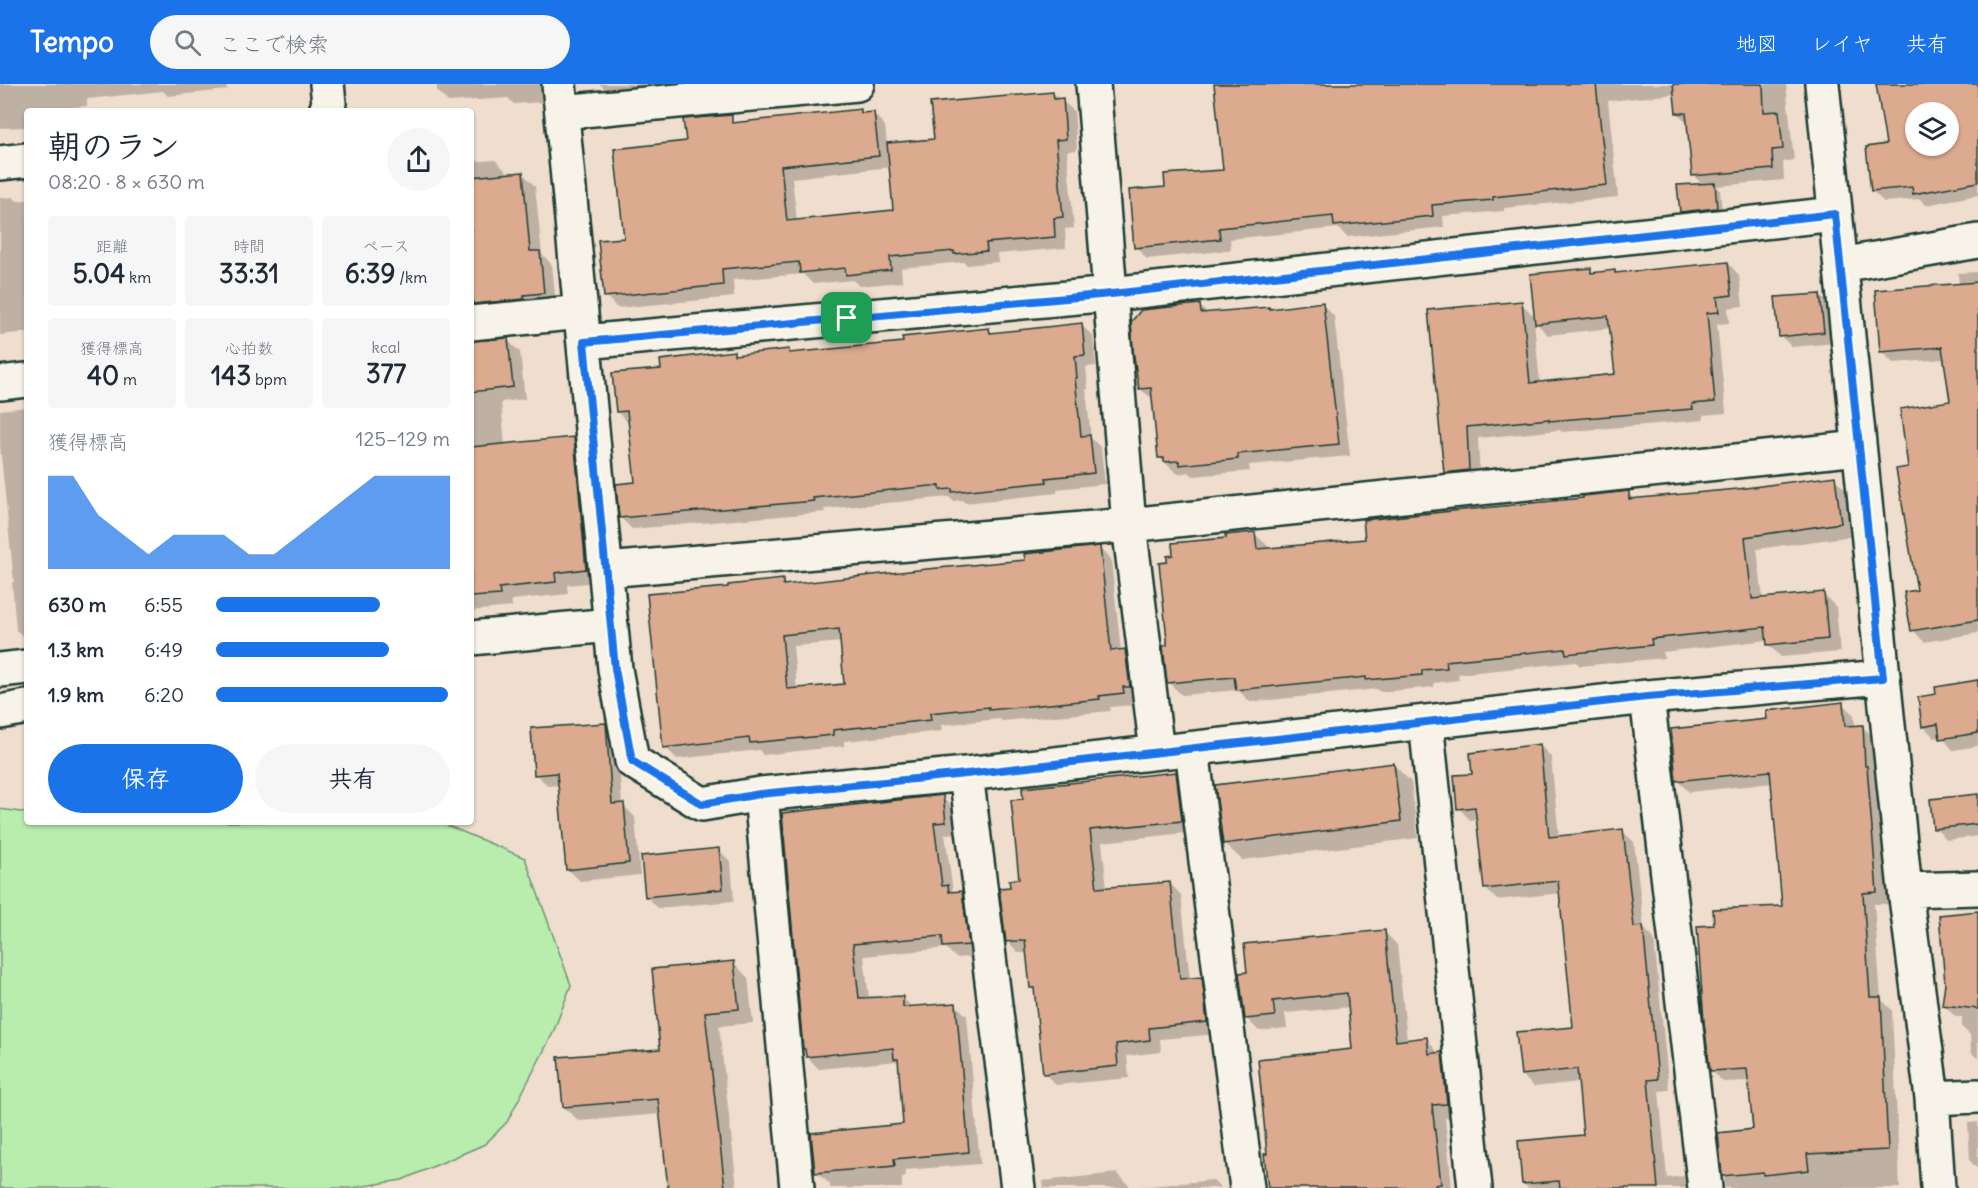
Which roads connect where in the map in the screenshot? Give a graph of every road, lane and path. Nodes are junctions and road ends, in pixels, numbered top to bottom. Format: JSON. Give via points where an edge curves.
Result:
{"nodes":[{"id":1,"x":327,"y":84,"type":"edge"},
{"id":2,"x":857,"y":84,"type":"edge"},
{"id":3,"x":1093,"y":84,"type":"edge"},
{"id":4,"x":1822,"y":84,"type":"edge"},
{"id":5,"x":560,"y":98,"type":"edge"},
{"id":6,"x":327,"y":108,"type":"edge"},
{"id":7,"x":24,"y":160,"type":"edge"},
{"id":8,"x":0,"y":163,"type":"edge"},
{"id":9,"x":1835,"y":214,"type":"junction"},
{"id":10,"x":1978,"y":241,"type":"edge"},
{"id":11,"x":1840,"y":265,"type":"junction"},
{"id":12,"x":1111,"y":294,"type":"junction"},
{"id":13,"x":474,"y":323,"type":"edge"},
{"id":14,"x":582,"y":327,"type":"junction"},
{"id":15,"x":24,"y":380,"type":"edge"},
{"id":16,"x":0,"y":383,"type":"edge"},
{"id":17,"x":1859,"y":448,"type":"junction"},
{"id":18,"x":1129,"y":525,"type":"junction"},
{"id":19,"x":606,"y":570,"type":"junction"},
{"id":20,"x":611,"y":625,"type":"junction"},
{"id":21,"x":474,"y":638,"type":"edge"},
{"id":22,"x":24,"y":667,"type":"edge"},
{"id":23,"x":0,"y":670,"type":"edge"},
{"id":24,"x":1883,"y":678,"type":"junction"},
{"id":25,"x":1647,"y":697,"type":"junction"},
{"id":26,"x":24,"y":708,"type":"edge"},
{"id":27,"x":0,"y":712,"type":"edge"},
{"id":28,"x":1426,"y":722,"type":"junction"},
{"id":29,"x":1192,"y":749,"type":"junction"},
{"id":30,"x":1156,"y":752,"type":"junction"},
{"id":31,"x":966,"y":774,"type":"junction"},
{"id":32,"x":760,"y":794,"type":"junction"},
{"id":33,"x":1978,"y":888,"type":"edge"},
{"id":34,"x":1905,"y":890,"type":"junction"},
{"id":35,"x":1978,"y":1096,"type":"edge"},
{"id":36,"x":1932,"y":1098,"type":"junction"},
{"id":37,"x":797,"y":1188,"type":"edge"},
{"id":38,"x":1017,"y":1188,"type":"edge"},
{"id":39,"x":1247,"y":1188,"type":"edge"},
{"id":40,"x":1475,"y":1188,"type":"edge"},
{"id":41,"x":1706,"y":1188,"type":"edge"},
{"id":42,"x":1938,"y":1188,"type":"edge"}],
"edges":[{"from":1,"to":6,"type":"street"},
{"from":2,"to":5,"type":"street"},
{"from":3,"to":12,"type":"street"},
{"from":4,"to":9,"type":"street"},
{"from":5,"to":14,"type":"street"},
{"from":7,"to":8,"type":"street"},
{"from":9,"to":11,"type":"street"},
{"from":9,"to":12,"type":"street"},
{"from":10,"to":11,"type":"street"},
{"from":11,"to":17,"type":"street"},
{"from":12,"to":14,"type":"street"},
{"from":12,"to":18,"type":"street"},
{"from":13,"to":14,"type":"street"},
{"from":14,"to":19,"type":"street"},
{"from":15,"to":16,"type":"street"},
{"from":17,"to":18,"type":"street"},
{"from":17,"to":24,"type":"street"},
{"from":18,"to":19,"type":"street"},
{"from":18,"to":30,"type":"street"},
{"from":19,"to":20,"type":"street"},
{"from":20,"to":21,"type":"street"},
{"from":20,"to":32,"type":"street","via":[[632,761],[702,804]]},
{"from":22,"to":23,"type":"street"},
{"from":24,"to":25,"type":"street"},
{"from":24,"to":34,"type":"street"},
{"from":25,"to":28,"type":"street"},
{"from":25,"to":41,"type":"street"},
{"from":26,"to":27,"type":"street"},
{"from":28,"to":29,"type":"street"},
{"from":28,"to":40,"type":"street"},
{"from":29,"to":30,"type":"street"},
{"from":29,"to":39,"type":"street"},
{"from":30,"to":31,"type":"street"},
{"from":31,"to":32,"type":"street"},
{"from":31,"to":38,"type":"street"},
{"from":32,"to":37,"type":"street"},
{"from":33,"to":34,"type":"street"},
{"from":34,"to":36,"type":"street"},
{"from":35,"to":36,"type":"street"},
{"from":36,"to":42,"type":"street"}]}
